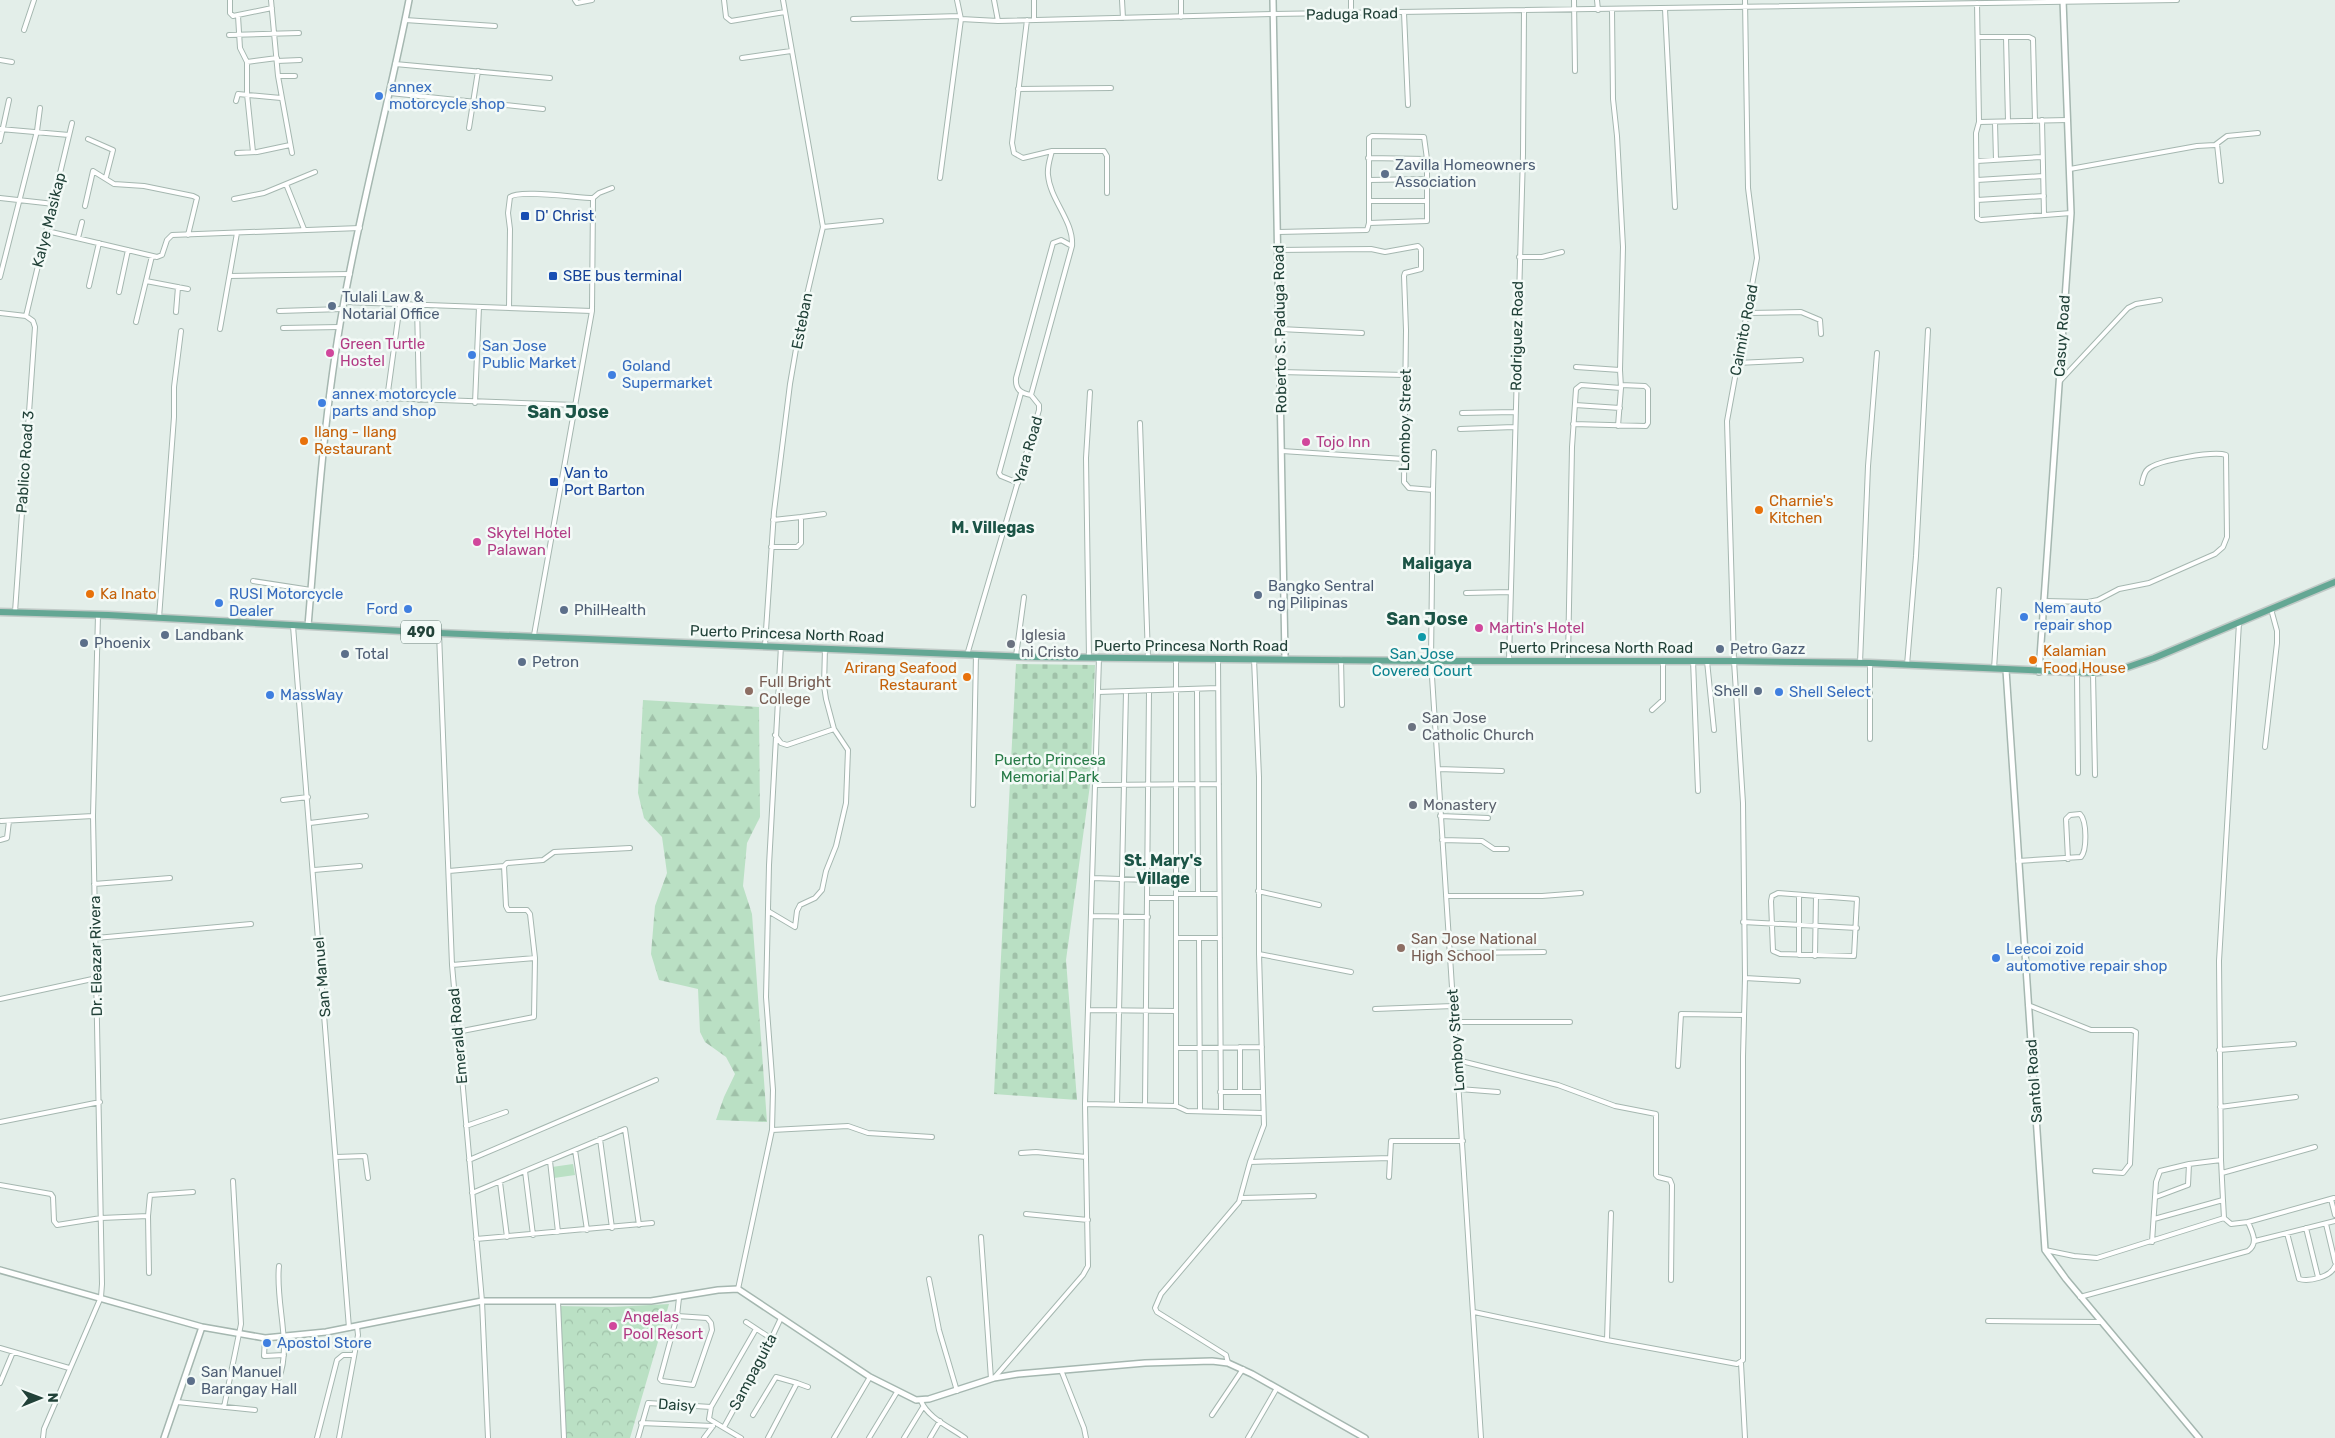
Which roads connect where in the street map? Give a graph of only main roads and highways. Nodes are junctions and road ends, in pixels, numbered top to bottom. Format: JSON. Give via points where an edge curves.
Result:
{"nodes":[{"id":1,"x":2335,"y":582,"type":"edge"},
{"id":2,"x":0,"y":612,"type":"edge"}],
"edges":[{"from":1,"to":2,"type":"main road","name":"Puerto Princesa North Road","number":"490","via":[[2139,664],[2093,673],[1870,663],[1693,660],[1431,661],[976,655]]}]}
